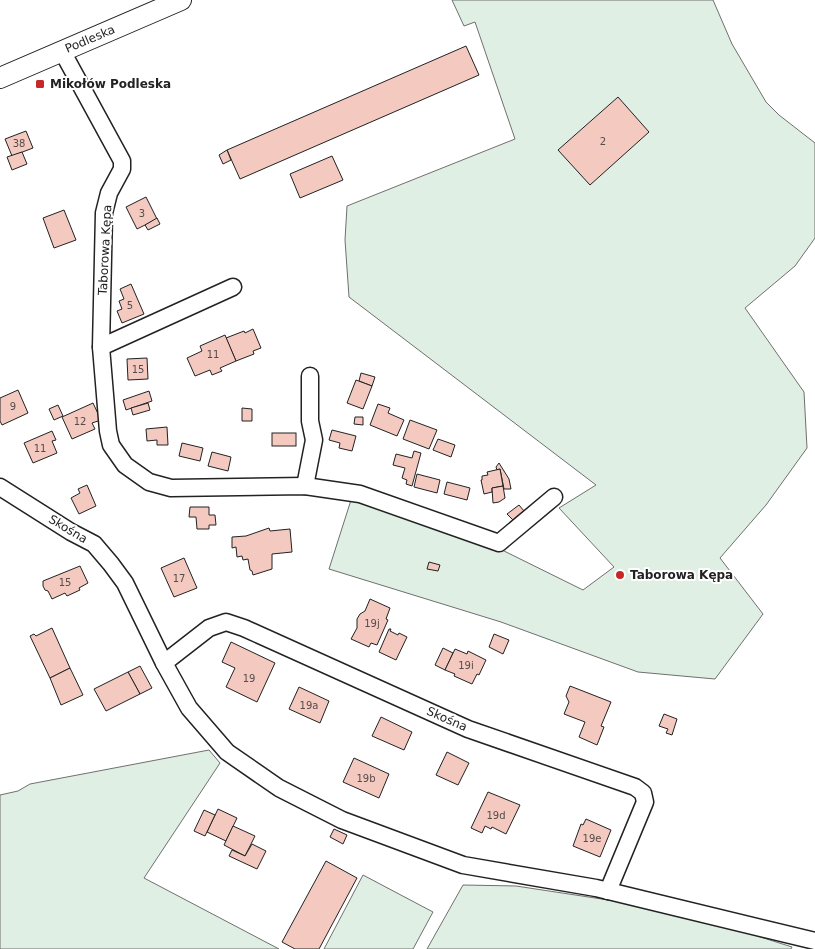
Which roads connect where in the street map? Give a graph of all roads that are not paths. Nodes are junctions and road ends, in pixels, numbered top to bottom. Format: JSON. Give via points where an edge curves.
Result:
{"nodes":[{"id":1,"x":181,"y":0,"type":"edge"},
{"id":2,"x":62,"y":51,"type":"junction"},
{"id":3,"x":0,"y":78,"type":"edge"},
{"id":4,"x":233,"y":287,"type":"dead end"},
{"id":5,"x":101,"y":347,"type":"junction"},
{"id":6,"x":310,"y":376,"type":"dead end"},
{"id":7,"x":305,"y":486,"type":"junction"},
{"id":8,"x":0,"y":487,"type":"edge"},
{"id":9,"x":554,"y":497,"type":"dead end"},
{"id":10,"x":164,"y":663,"type":"junction"},
{"id":11,"x":608,"y":891,"type":"junction"},
{"id":12,"x":815,"y":941,"type":"edge"}],
"edges":[{"from":1,"to":2,"type":"street","name":"Podleska"},
{"from":2,"to":3,"type":"street","name":"Podleska"},
{"from":2,"to":5,"type":"street","name":"Taborowa Kępa","via":[[122,161],[122,169],[109,193],[104,213]]},
{"from":4,"to":5,"type":"street"},
{"from":5,"to":7,"type":"street","name":"Taborowa Kępa","via":[[111,445],[125,465],[149,482],[171,488]]},
{"from":6,"to":7,"type":"street","via":[[310,421],[314,440]]},
{"from":7,"to":9,"type":"street","name":"Taborowa Kępa","via":[[360,494],[499,543]]},
{"from":8,"to":10,"type":"street","name":"Skośna","via":[[94,544],[125,583]]},
{"from":10,"to":11,"type":"street","name":"Skośna","via":[[189,708],[227,752],[287,792],[342,820],[463,865]]},
{"from":10,"to":11,"type":"street","name":"Skośna","via":[[209,628],[226,622],[468,729],[635,787],[643,793],[645,802]]},
{"from":11,"to":12,"type":"street","name":"Skośna"}]}
